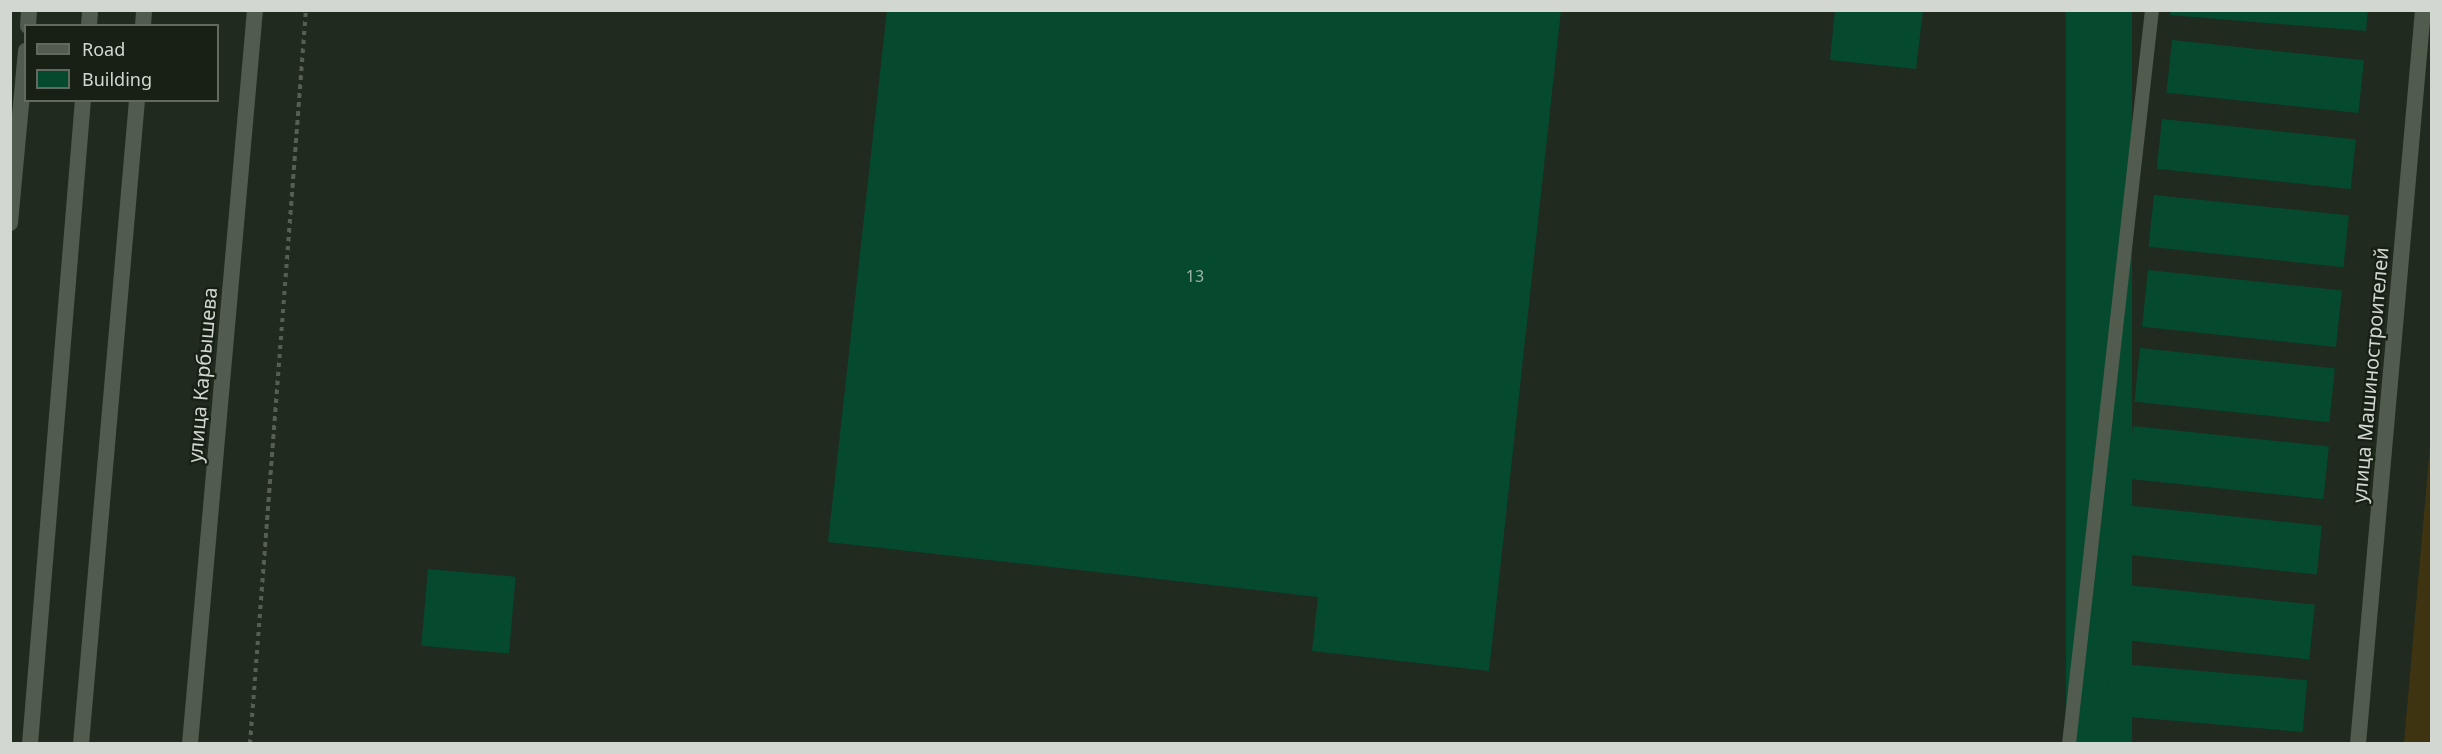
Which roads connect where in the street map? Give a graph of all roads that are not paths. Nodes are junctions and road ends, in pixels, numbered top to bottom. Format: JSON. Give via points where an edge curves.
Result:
{"nodes":[{"id":1,"x":255,"y":10,"type":"edge"},
{"id":2,"x":2152,"y":10,"type":"edge"},
{"id":3,"x":2423,"y":10,"type":"edge"},
{"id":4,"x":24,"y":72,"type":"edge"},
{"id":5,"x":82,"y":102,"type":"edge"},
{"id":6,"x":137,"y":102,"type":"edge"},
{"id":7,"x":10,"y":223,"type":"edge"},
{"id":8,"x":30,"y":744,"type":"edge"},
{"id":9,"x":81,"y":744,"type":"edge"},
{"id":10,"x":190,"y":744,"type":"edge"},
{"id":11,"x":2069,"y":744,"type":"edge"},
{"id":12,"x":2358,"y":744,"type":"edge"}],
"edges":[{"from":1,"to":10,"type":"street","name":"улица Карбышева"},
{"from":2,"to":11,"type":"lane"},
{"from":3,"to":12,"type":"street","name":"улица Машиностроителей"},
{"from":4,"to":7,"type":"street"},
{"from":5,"to":8,"type":"street"},
{"from":6,"to":9,"type":"street"}]}
